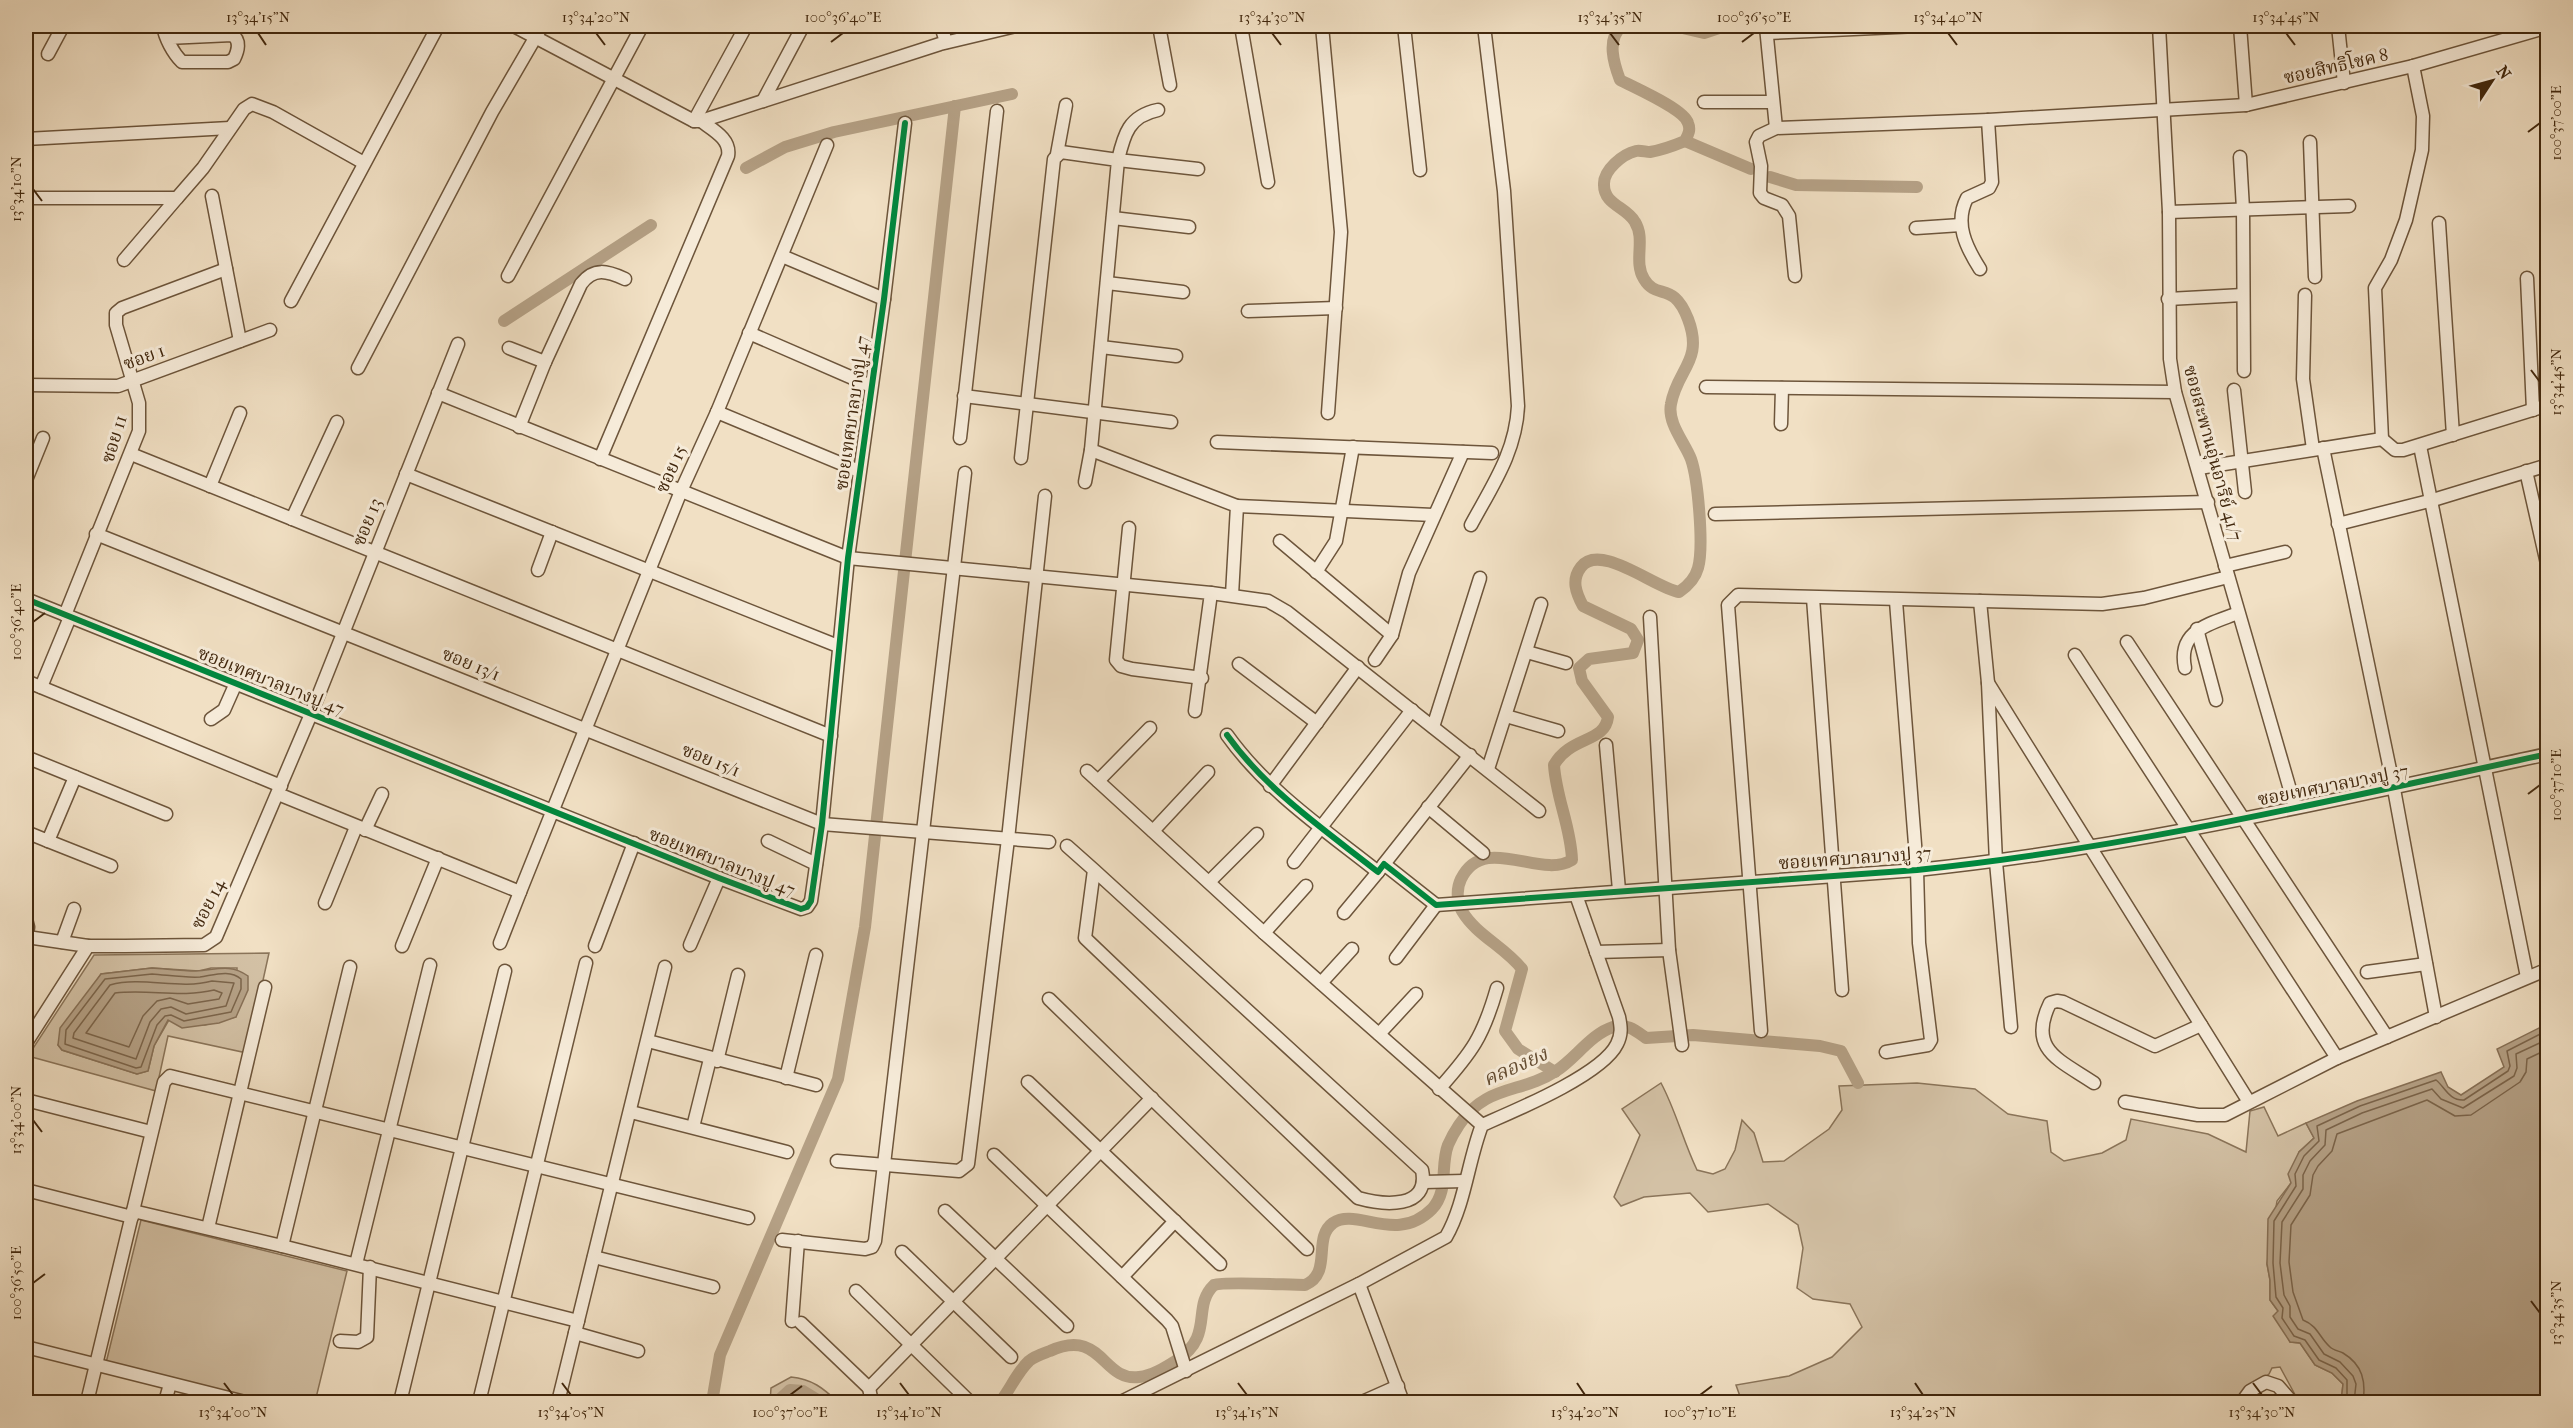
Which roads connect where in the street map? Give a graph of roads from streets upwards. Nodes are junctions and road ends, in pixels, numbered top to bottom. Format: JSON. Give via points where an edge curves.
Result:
{"nodes":[{"id":1,"x":63,"y":26,"type":"edge"},
{"id":2,"x":163,"y":26,"type":"edge"},
{"id":3,"x":438,"y":26,"type":"edge"},
{"id":4,"x":514,"y":26,"type":"edge"},
{"id":5,"x":642,"y":26,"type":"edge"},
{"id":6,"x":746,"y":26,"type":"edge"},
{"id":7,"x":802,"y":26,"type":"edge"},
{"id":8,"x":941,"y":26,"type":"edge"},
{"id":9,"x":1016,"y":26,"type":"edge"},
{"id":10,"x":1159,"y":26,"type":"edge"},
{"id":11,"x":1241,"y":26,"type":"edge"},
{"id":12,"x":1322,"y":26,"type":"edge"},
{"id":13,"x":1404,"y":26,"type":"edge"},
{"id":14,"x":1484,"y":26,"type":"edge"},
{"id":15,"x":1918,"y":26,"type":"edge"},
{"id":16,"x":2159,"y":26,"type":"edge"},
{"id":17,"x":2240,"y":26,"type":"edge"},
{"id":18,"x":2338,"y":26,"type":"edge"},
{"id":19,"x":2547,"y":27,"type":"edge"},
{"id":20,"x":1766,"y":29,"type":"edge"},
{"id":21,"x":539,"y":31,"type":"edge"},
{"id":22,"x":167,"y":38,"type":"junction"},
{"id":23,"x":946,"y":42,"type":"junction"},
{"id":24,"x":48,"y":54,"type":"dead end"},
{"id":25,"x":2413,"y":66,"type":"junction"},
{"id":26,"x":614,"y":77,"type":"junction"},
{"id":27,"x":2344,"y":83,"type":"junction"},
{"id":28,"x":1170,"y":85,"type":"dead end"},
{"id":29,"x":763,"y":101,"type":"junction"},
{"id":30,"x":1704,"y":102,"type":"dead end"},
{"id":31,"x":1773,"y":102,"type":"junction"},
{"id":32,"x":1066,"y":105,"type":"dead end"},
{"id":33,"x":2246,"y":105,"type":"junction"},
{"id":34,"x":1158,"y":110,"type":"dead end"},
{"id":35,"x":997,"y":111,"type":"dead end"},
{"id":36,"x":2164,"y":111,"type":"junction"},
{"id":37,"x":1988,"y":120,"type":"junction"},
{"id":38,"x":698,"y":121,"type":"junction"},
{"id":39,"x":905,"y":123,"type":"dead end"},
{"id":40,"x":230,"y":128,"type":"junction"},
{"id":41,"x":1776,"y":128,"type":"junction"},
{"id":42,"x":26,"y":139,"type":"edge"},
{"id":43,"x":2310,"y":142,"type":"dead end"},
{"id":44,"x":827,"y":145,"type":"dead end"},
{"id":45,"x":1057,"y":154,"type":"junction"},
{"id":46,"x":2240,"y":157,"type":"dead end"},
{"id":47,"x":1118,"y":160,"type":"junction"},
{"id":48,"x":364,"y":162,"type":"junction"},
{"id":49,"x":1198,"y":169,"type":"dead end"},
{"id":50,"x":1420,"y":170,"type":"dead end"},
{"id":51,"x":1268,"y":182,"type":"dead end"},
{"id":52,"x":213,"y":196,"type":"dead end"},
{"id":53,"x":26,"y":198,"type":"edge"},
{"id":54,"x":177,"y":198,"type":"junction"},
{"id":55,"x":2349,"y":206,"type":"dead end"},
{"id":56,"x":2313,"y":207,"type":"junction"},
{"id":57,"x":2243,"y":209,"type":"junction"},
{"id":58,"x":2169,"y":212,"type":"junction"},
{"id":59,"x":1113,"y":218,"type":"junction"},
{"id":60,"x":2439,"y":223,"type":"dead end"},
{"id":61,"x":1961,"y":225,"type":"junction"},
{"id":62,"x":1189,"y":227,"type":"dead end"},
{"id":63,"x":1916,"y":228,"type":"dead end"},
{"id":64,"x":782,"y":256,"type":"junction"},
{"id":65,"x":124,"y":260,"type":"dead end"},
{"id":66,"x":226,"y":269,"type":"junction"},
{"id":67,"x":1980,"y":269,"type":"dead end"},
{"id":68,"x":508,"y":276,"type":"dead end"},
{"id":69,"x":1795,"y":276,"type":"dead end"},
{"id":70,"x":2315,"y":278,"type":"dead end"},
{"id":71,"x":2526,"y":278,"type":"dead end"},
{"id":72,"x":625,"y":279,"type":"dead end"},
{"id":73,"x":1107,"y":283,"type":"junction"},
{"id":74,"x":1183,"y":292,"type":"dead end"},
{"id":75,"x":2243,"y":295,"type":"junction"},
{"id":76,"x":2305,"y":295,"type":"dead end"},
{"id":77,"x":884,"y":298,"type":"junction"},
{"id":78,"x":2168,"y":298,"type":"junction"},
{"id":79,"x":291,"y":301,"type":"dead end"},
{"id":80,"x":1336,"y":308,"type":"junction"},
{"id":81,"x":1248,"y":311,"type":"dead end"},
{"id":82,"x":270,"y":330,"type":"dead end"},
{"id":83,"x":749,"y":333,"type":"junction"},
{"id":84,"x":240,"y":341,"type":"junction"},
{"id":85,"x":458,"y":344,"type":"dead end"},
{"id":86,"x":1101,"y":347,"type":"junction"},
{"id":87,"x":509,"y":348,"type":"dead end"},
{"id":88,"x":1176,"y":356,"type":"dead end"},
{"id":89,"x":545,"y":362,"type":"junction"},
{"id":90,"x":358,"y":368,"type":"dead end"},
{"id":91,"x":2244,"y":371,"type":"dead end"},
{"id":92,"x":134,"y":381,"type":"junction"},
{"id":93,"x":26,"y":384,"type":"edge"},
{"id":94,"x":872,"y":386,"type":"junction"},
{"id":95,"x":1706,"y":387,"type":"dead end"},
{"id":96,"x":1782,"y":388,"type":"junction"},
{"id":97,"x":2234,"y":390,"type":"dead end"},
{"id":98,"x":2175,"y":392,"type":"junction"},
{"id":99,"x":438,"y":393,"type":"junction"},
{"id":100,"x":964,"y":396,"type":"junction"},
{"id":101,"x":1027,"y":404,"type":"junction"},
{"id":102,"x":2547,"y":405,"type":"edge"},
{"id":103,"x":2533,"y":410,"type":"junction"},
{"id":104,"x":717,"y":412,"type":"junction"},
{"id":105,"x":1095,"y":412,"type":"junction"},
{"id":106,"x":240,"y":413,"type":"dead end"},
{"id":107,"x":1328,"y":413,"type":"dead end"},
{"id":108,"x":337,"y":422,"type":"dead end"},
{"id":109,"x":1171,"y":422,"type":"dead end"},
{"id":110,"x":1781,"y":424,"type":"dead end"},
{"id":111,"x":519,"y":427,"type":"junction"},
{"id":112,"x":2453,"y":435,"type":"junction"},
{"id":113,"x":43,"y":438,"type":"dead end"},
{"id":114,"x":960,"y":438,"type":"dead end"},
{"id":115,"x":2382,"y":439,"type":"junction"},
{"id":116,"x":1217,"y":442,"type":"dead end"},
{"id":117,"x":2420,"y":446,"type":"junction"},
{"id":118,"x":1353,"y":447,"type":"junction"},
{"id":119,"x":2318,"y":448,"type":"junction"},
{"id":120,"x":1091,"y":450,"type":"junction"},
{"id":121,"x":1462,"y":452,"type":"junction"},
{"id":122,"x":1492,"y":453,"type":"dead end"},
{"id":123,"x":131,"y":454,"type":"junction"},
{"id":124,"x":1021,"y":458,"type":"dead end"},
{"id":125,"x":600,"y":459,"type":"junction"},
{"id":126,"x":2241,"y":460,"type":"junction"},
{"id":127,"x":2547,"y":465,"type":"edge"},
{"id":128,"x":2199,"y":468,"type":"junction"},
{"id":129,"x":859,"y":471,"type":"junction"},
{"id":130,"x":2526,"y":471,"type":"junction"},
{"id":131,"x":965,"y":473,"type":"dead end"},
{"id":132,"x":406,"y":474,"type":"junction"},
{"id":133,"x":26,"y":480,"type":"edge"},
{"id":134,"x":1084,"y":482,"type":"dead end"},
{"id":135,"x":210,"y":486,"type":"junction"},
{"id":136,"x":681,"y":491,"type":"junction"},
{"id":137,"x":2245,"y":492,"type":"dead end"},
{"id":138,"x":1045,"y":496,"type":"dead end"},
{"id":139,"x":2433,"y":500,"type":"junction"},
{"id":140,"x":2208,"y":502,"type":"junction"},
{"id":141,"x":1237,"y":506,"type":"junction"},
{"id":142,"x":1343,"y":511,"type":"junction"},
{"id":143,"x":1714,"y":514,"type":"dead end"},
{"id":144,"x":1433,"y":515,"type":"junction"},
{"id":145,"x":292,"y":519,"type":"junction"},
{"id":146,"x":2338,"y":524,"type":"junction"},
{"id":147,"x":1471,"y":525,"type":"dead end"},
{"id":148,"x":1129,"y":528,"type":"dead end"},
{"id":149,"x":552,"y":532,"type":"junction"},
{"id":150,"x":96,"y":534,"type":"junction"},
{"id":151,"x":1280,"y":541,"type":"dead end"},
{"id":152,"x":2284,"y":552,"type":"dead end"},
{"id":153,"x":374,"y":553,"type":"junction"},
{"id":154,"x":848,"y":558,"type":"junction"},
{"id":155,"x":952,"y":568,"type":"junction"},
{"id":156,"x":2547,"y":568,"type":"edge"},
{"id":157,"x":538,"y":570,"type":"dead end"},
{"id":158,"x":649,"y":571,"type":"junction"},
{"id":159,"x":1316,"y":572,"type":"junction"},
{"id":160,"x":2227,"y":572,"type":"junction"},
{"id":161,"x":1036,"y":575,"type":"junction"},
{"id":162,"x":1480,"y":578,"type":"dead end"},
{"id":163,"x":1124,"y":585,"type":"junction"},
{"id":164,"x":1211,"y":592,"type":"junction"},
{"id":165,"x":1233,"y":595,"type":"junction"},
{"id":166,"x":1813,"y":598,"type":"junction"},
{"id":167,"x":26,"y":599,"type":"edge"},
{"id":168,"x":1896,"y":601,"type":"junction"},
{"id":169,"x":1980,"y":601,"type":"junction"},
{"id":170,"x":1541,"y":604,"type":"dead end"},
{"id":171,"x":2238,"y":613,"type":"junction"},
{"id":172,"x":67,"y":616,"type":"junction"},
{"id":173,"x":1650,"y":617,"type":"dead end"},
{"id":174,"x":2197,"y":629,"type":"junction"},
{"id":175,"x":342,"y":632,"type":"junction"},
{"id":176,"x":1392,"y":636,"type":"junction"},
{"id":177,"x":2127,"y":642,"type":"dead end"},
{"id":178,"x":838,"y":646,"type":"junction"},
{"id":179,"x":618,"y":651,"type":"junction"},
{"id":180,"x":1527,"y":652,"type":"junction"},
{"id":181,"x":2075,"y":655,"type":"dead end"},
{"id":182,"x":1375,"y":660,"type":"dead end"},
{"id":183,"x":1566,"y":663,"type":"dead end"},
{"id":184,"x":1239,"y":664,"type":"dead end"},
{"id":185,"x":1358,"y":667,"type":"junction"},
{"id":186,"x":2185,"y":668,"type":"dead end"},
{"id":187,"x":1202,"y":678,"type":"junction"},
{"id":188,"x":26,"y":681,"type":"edge"},
{"id":189,"x":236,"y":683,"type":"junction"},
{"id":190,"x":1988,"y":683,"type":"junction"},
{"id":191,"x":41,"y":687,"type":"junction"},
{"id":192,"x":2216,"y":700,"type":"dead end"},
{"id":193,"x":1412,"y":710,"type":"junction"},
{"id":194,"x":1195,"y":711,"type":"dead end"},
{"id":195,"x":311,"y":714,"type":"junction"},
{"id":196,"x":1506,"y":716,"type":"junction"},
{"id":197,"x":211,"y":719,"type":"dead end"},
{"id":198,"x":1317,"y":723,"type":"junction"},
{"id":199,"x":1433,"y":727,"type":"junction"},
{"id":200,"x":1150,"y":728,"type":"dead end"},
{"id":201,"x":586,"y":730,"type":"junction"},
{"id":202,"x":1558,"y":732,"type":"dead end"},
{"id":203,"x":1227,"y":735,"type":"dead end"},
{"id":204,"x":831,"y":736,"type":"junction"},
{"id":205,"x":1606,"y":745,"type":"dead end"},
{"id":206,"x":2547,"y":754,"type":"edge"},
{"id":207,"x":1470,"y":755,"type":"junction"},
{"id":208,"x":26,"y":757,"type":"edge"},
{"id":209,"x":2487,"y":767,"type":"junction"},
{"id":210,"x":1488,"y":769,"type":"junction"},
{"id":211,"x":1087,"y":771,"type":"dead end"},
{"id":212,"x":1208,"y":772,"type":"dead end"},
{"id":213,"x":75,"y":777,"type":"junction"},
{"id":214,"x":1098,"y":781,"type":"junction"},
{"id":215,"x":1270,"y":786,"type":"junction"},
{"id":216,"x":2394,"y":789,"type":"junction"},
{"id":217,"x":279,"y":790,"type":"junction"},
{"id":218,"x":382,"y":794,"type":"dead end"},
{"id":219,"x":1428,"y":807,"type":"junction"},
{"id":220,"x":2295,"y":807,"type":"junction"},
{"id":221,"x":554,"y":810,"type":"junction"},
{"id":222,"x":1539,"y":812,"type":"dead end"},
{"id":223,"x":166,"y":814,"type":"dead end"},
{"id":224,"x":2241,"y":818,"type":"junction"},
{"id":225,"x":822,"y":824,"type":"junction"},
{"id":226,"x":1322,"y":828,"type":"junction"},
{"id":227,"x":360,"y":829,"type":"junction"},
{"id":228,"x":2187,"y":829,"type":"junction"},
{"id":229,"x":1153,"y":831,"type":"junction"},
{"id":230,"x":26,"y":832,"type":"edge"},
{"id":231,"x":921,"y":833,"type":"junction"},
{"id":232,"x":1257,"y":834,"type":"dead end"},
{"id":233,"x":1008,"y":839,"type":"junction"},
{"id":234,"x":48,"y":841,"type":"junction"},
{"id":235,"x":768,"y":841,"type":"dead end"},
{"id":236,"x":1049,"y":842,"type":"dead end"},
{"id":237,"x":634,"y":843,"type":"junction"},
{"id":238,"x":1067,"y":846,"type":"dead end"},
{"id":239,"x":2091,"y":848,"type":"junction"},
{"id":240,"x":1483,"y":854,"type":"dead end"},
{"id":241,"x":438,"y":858,"type":"junction"},
{"id":242,"x":1294,"y":862,"type":"dead end"},
{"id":243,"x":1996,"y":862,"type":"junction"},
{"id":244,"x":816,"y":864,"type":"junction"},
{"id":245,"x":111,"y":866,"type":"dead end"},
{"id":246,"x":1381,"y":868,"type":"junction"},
{"id":247,"x":1094,"y":870,"type":"junction"},
{"id":248,"x":1917,"y":870,"type":"junction"},
{"id":249,"x":1833,"y":874,"type":"junction"},
{"id":250,"x":719,"y":878,"type":"junction"},
{"id":251,"x":1750,"y":880,"type":"junction"},
{"id":252,"x":1209,"y":882,"type":"junction"},
{"id":253,"x":1306,"y":886,"type":"dead end"},
{"id":254,"x":1665,"y":887,"type":"junction"},
{"id":255,"x":1619,"y":890,"type":"junction"},
{"id":256,"x":520,"y":892,"type":"junction"},
{"id":257,"x":1576,"y":894,"type":"junction"},
{"id":258,"x":325,"y":903,"type":"dead end"},
{"id":259,"x":1436,"y":905,"type":"junction"},
{"id":260,"x":74,"y":909,"type":"dead end"},
{"id":261,"x":1344,"y":913,"type":"dead end"},
{"id":262,"x":26,"y":919,"type":"edge"},
{"id":263,"x":1264,"y":933,"type":"junction"},
{"id":264,"x":26,"y":939,"type":"edge"},
{"id":265,"x":62,"y":942,"type":"junction"},
{"id":266,"x":500,"y":943,"type":"dead end"},
{"id":267,"x":690,"y":945,"type":"dead end"},
{"id":268,"x":88,"y":946,"type":"junction"},
{"id":269,"x":402,"y":946,"type":"dead end"},
{"id":270,"x":595,"y":946,"type":"dead end"},
{"id":271,"x":1352,"y":949,"type":"dead end"},
{"id":272,"x":1669,"y":950,"type":"junction"},
{"id":273,"x":1596,"y":952,"type":"junction"},
{"id":274,"x":816,"y":955,"type":"dead end"},
{"id":275,"x":1396,"y":958,"type":"dead end"},
{"id":276,"x":586,"y":963,"type":"dead end"},
{"id":277,"x":2426,"y":964,"type":"junction"},
{"id":278,"x":430,"y":965,"type":"dead end"},
{"id":279,"x":351,"y":967,"type":"dead end"},
{"id":280,"x":665,"y":967,"type":"dead end"},
{"id":281,"x":2547,"y":969,"type":"edge"},
{"id":282,"x":505,"y":972,"type":"dead end"},
{"id":283,"x":2367,"y":972,"type":"dead end"},
{"id":284,"x":738,"y":975,"type":"dead end"},
{"id":285,"x":2527,"y":977,"type":"junction"},
{"id":286,"x":1321,"y":983,"type":"junction"},
{"id":287,"x":265,"y":987,"type":"dead end"},
{"id":288,"x":1497,"y":988,"type":"dead end"},
{"id":289,"x":1842,"y":990,"type":"dead end"},
{"id":290,"x":1416,"y":994,"type":"dead end"},
{"id":291,"x":1049,"y":999,"type":"dead end"},
{"id":292,"x":2436,"y":1017,"type":"junction"},
{"id":293,"x":2201,"y":1025,"type":"junction"},
{"id":294,"x":2011,"y":1027,"type":"dead end"},
{"id":295,"x":1761,"y":1031,"type":"dead end"},
{"id":296,"x":1379,"y":1034,"type":"junction"},
{"id":297,"x":2387,"y":1037,"type":"junction"},
{"id":298,"x":1681,"y":1040,"type":"dead end"},
{"id":299,"x":648,"y":1041,"type":"junction"},
{"id":300,"x":26,"y":1043,"type":"edge"},
{"id":301,"x":1886,"y":1052,"type":"dead end"},
{"id":302,"x":2337,"y":1058,"type":"junction"},
{"id":303,"x":714,"y":1060,"type":"junction"},
{"id":304,"x":786,"y":1078,"type":"junction"},
{"id":305,"x":1028,"y":1082,"type":"dead end"},
{"id":306,"x":2094,"y":1083,"type":"dead end"},
{"id":307,"x":816,"y":1085,"type":"dead end"},
{"id":308,"x":1439,"y":1089,"type":"junction"},
{"id":309,"x":240,"y":1093,"type":"junction"},
{"id":310,"x":1152,"y":1098,"type":"junction"},
{"id":311,"x":26,"y":1100,"type":"edge"},
{"id":312,"x":2125,"y":1102,"type":"dead end"},
{"id":313,"x":2249,"y":1102,"type":"junction"},
{"id":314,"x":315,"y":1112,"type":"junction"},
{"id":315,"x":631,"y":1112,"type":"junction"},
{"id":316,"x":1475,"y":1120,"type":"junction"},
{"id":317,"x":693,"y":1127,"type":"junction"},
{"id":318,"x":388,"y":1129,"type":"junction"},
{"id":319,"x":151,"y":1131,"type":"junction"},
{"id":320,"x":463,"y":1147,"type":"junction"},
{"id":321,"x":1101,"y":1151,"type":"junction"},
{"id":322,"x":787,"y":1152,"type":"dead end"},
{"id":323,"x":994,"y":1155,"type":"dead end"},
{"id":324,"x":837,"y":1161,"type":"dead end"},
{"id":325,"x":884,"y":1164,"type":"junction"},
{"id":326,"x":537,"y":1165,"type":"junction"},
{"id":327,"x":1464,"y":1181,"type":"junction"},
{"id":328,"x":1424,"y":1182,"type":"junction"},
{"id":329,"x":613,"y":1184,"type":"junction"},
{"id":330,"x":26,"y":1190,"type":"edge"},
{"id":331,"x":1048,"y":1206,"type":"junction"},
{"id":332,"x":945,"y":1210,"type":"dead end"},
{"id":333,"x":132,"y":1214,"type":"junction"},
{"id":334,"x":748,"y":1218,"type":"dead end"},
{"id":335,"x":1175,"y":1221,"type":"junction"},
{"id":336,"x":208,"y":1228,"type":"junction"},
{"id":337,"x":782,"y":1240,"type":"dead end"},
{"id":338,"x":798,"y":1241,"type":"junction"},
{"id":339,"x":282,"y":1246,"type":"junction"},
{"id":340,"x":1307,"y":1249,"type":"dead end"},
{"id":341,"x":902,"y":1252,"type":"dead end"},
{"id":342,"x":594,"y":1257,"type":"junction"},
{"id":343,"x":996,"y":1260,"type":"junction"},
{"id":344,"x":356,"y":1264,"type":"junction"},
{"id":345,"x":1220,"y":1264,"type":"dead end"},
{"id":346,"x":370,"y":1267,"type":"junction"},
{"id":347,"x":1122,"y":1277,"type":"junction"},
{"id":348,"x":430,"y":1282,"type":"junction"},
{"id":349,"x":1359,"y":1284,"type":"junction"},
{"id":350,"x":713,"y":1287,"type":"dead end"},
{"id":351,"x":856,"y":1291,"type":"dead end"},
{"id":352,"x":504,"y":1302,"type":"junction"},
{"id":353,"x":954,"y":1303,"type":"junction"},
{"id":354,"x":1067,"y":1326,"type":"dead end"},
{"id":355,"x":577,"y":1327,"type":"junction"},
{"id":356,"x":340,"y":1341,"type":"dead end"},
{"id":357,"x":912,"y":1346,"type":"junction"},
{"id":358,"x":26,"y":1347,"type":"edge"},
{"id":359,"x":638,"y":1351,"type":"dead end"},
{"id":360,"x":1011,"y":1357,"type":"dead end"},
{"id":361,"x":96,"y":1365,"type":"junction"},
{"id":362,"x":1185,"y":1368,"type":"junction"},
{"id":363,"x":170,"y":1384,"type":"junction"},
{"id":364,"x":1398,"y":1386,"type":"junction"},
{"id":365,"x":869,"y":1388,"type":"junction"},
{"id":366,"x":87,"y":1402,"type":"edge"},
{"id":367,"x":165,"y":1402,"type":"edge"},
{"id":368,"x":244,"y":1402,"type":"edge"},
{"id":369,"x":400,"y":1402,"type":"edge"},
{"id":370,"x":479,"y":1402,"type":"edge"},
{"id":371,"x":558,"y":1402,"type":"edge"},
{"id":372,"x":872,"y":1402,"type":"edge"},
{"id":373,"x":970,"y":1402,"type":"edge"},
{"id":374,"x":1121,"y":1402,"type":"edge"},
{"id":375,"x":1362,"y":1402,"type":"edge"},
{"id":376,"x":1403,"y":1402,"type":"edge"},
{"id":377,"x":2242,"y":1402,"type":"edge"},
{"id":378,"x":2292,"y":1402,"type":"edge"}],
"edges":[{"from":1,"to":24,"type":"street"},
{"from":2,"to":22,"type":"street"},
{"from":3,"to":48,"type":"street"},
{"from":4,"to":21,"type":"street"},
{"from":5,"to":26,"type":"street"},
{"from":6,"to":38,"type":"street"},
{"from":7,"to":29,"type":"street"},
{"from":8,"to":23,"type":"street"},
{"from":9,"to":23,"type":"street"},
{"from":10,"to":28,"type":"street"},
{"from":11,"to":51,"type":"street"},
{"from":12,"to":80,"type":"street","via":[[1341,223]]},
{"from":13,"to":50,"type":"street"},
{"from":14,"to":147,"type":"street","via":[[1504,191],[1518,406],[1512,446]]},
{"from":15,"to":20,"type":"street"},
{"from":16,"to":36,"type":"street","name":"ซอยสะพานอุ่นอารีย์ 41/7"},
{"from":17,"to":33,"type":"street"},
{"from":18,"to":27,"type":"street"},
{"from":19,"to":25,"type":"street","name":"ซอยสิทธิโชค 8"},
{"from":20,"to":31,"type":"street"},
{"from":21,"to":26,"type":"street"},
{"from":21,"to":90,"type":"street","via":[[492,112]]},
{"from":22,"to":22,"type":"street","via":[[182,62],[228,62],[237,54],[238,44],[232,35]]},
{"from":23,"to":29,"type":"street"},
{"from":25,"to":27,"type":"street","name":"ซอยสิทธิโชค 8"},
{"from":25,"to":115,"type":"street","via":[[2423,116],[2422,150],[2406,220],[2391,261],[2375,288]]},
{"from":26,"to":38,"type":"street"},
{"from":26,"to":68,"type":"street"},
{"from":27,"to":33,"type":"street","name":"ซอยสิทธิโชค 8"},
{"from":29,"to":38,"type":"street"},
{"from":30,"to":31,"type":"street"},
{"from":31,"to":41,"type":"street"},
{"from":32,"to":45,"type":"street"},
{"from":33,"to":36,"type":"street","name":"ซอยสิทธิโชค 8"},
{"from":34,"to":47,"type":"street","via":[[1138,116],[1131,124],[1124,134]]},
{"from":35,"to":100,"type":"street"},
{"from":36,"to":37,"type":"street","name":"ซอยสิทธิโชค 8"},
{"from":36,"to":58,"type":"street","name":"ซอยสะพานอุ่นอารีย์ 41/7"},
{"from":37,"to":41,"type":"street","name":"ซอยสิทธิโชค 8"},
{"from":37,"to":61,"type":"street","via":[[1992,182],[1989,188],[1967,198]]},
{"from":38,"to":125,"type":"street","via":[[726,141],[730,148],[728,156]]},
{"from":39,"to":77,"type":"street","name":"ซอยเทศบาลบางปู 47"},
{"from":40,"to":42,"type":"street"},
{"from":40,"to":48,"type":"street","via":[[244,109],[258,105]]},
{"from":40,"to":54,"type":"street"},
{"from":41,"to":69,"type":"street","via":[[1759,136],[1756,142],[1761,166],[1760,193],[1782,205],[1789,216]]},
{"from":43,"to":56,"type":"street"},
{"from":44,"to":64,"type":"street","name":"ซอย 15"},
{"from":45,"to":47,"type":"street"},
{"from":45,"to":101,"type":"street"},
{"from":46,"to":57,"type":"street"},
{"from":47,"to":49,"type":"street"},
{"from":47,"to":59,"type":"street"},
{"from":48,"to":79,"type":"street"},
{"from":52,"to":66,"type":"street"},
{"from":53,"to":54,"type":"street"},
{"from":54,"to":65,"type":"street"},
{"from":55,"to":56,"type":"street"},
{"from":56,"to":57,"type":"street"},
{"from":56,"to":70,"type":"street"},
{"from":57,"to":58,"type":"street"},
{"from":57,"to":75,"type":"street"},
{"from":58,"to":78,"type":"street","name":"ซอยสะพานอุ่นอารีย์ 41/7"},
{"from":59,"to":62,"type":"street"},
{"from":59,"to":73,"type":"street"},
{"from":60,"to":112,"type":"street"},
{"from":61,"to":63,"type":"street"},
{"from":61,"to":67,"type":"street","via":[[1965,242]]},
{"from":64,"to":77,"type":"street"},
{"from":64,"to":83,"type":"street","name":"ซอย 15"},
{"from":66,"to":84,"type":"street"},
{"from":66,"to":92,"type":"street","name":"ซอย 11","via":[[122,308],[116,314]]},
{"from":71,"to":103,"type":"street"},
{"from":72,"to":89,"type":"street","via":[[604,271],[587,276]]},
{"from":73,"to":74,"type":"street"},
{"from":73,"to":86,"type":"street"},
{"from":75,"to":78,"type":"street"},
{"from":75,"to":91,"type":"street"},
{"from":76,"to":119,"type":"street","via":[[2303,378]]},
{"from":77,"to":94,"type":"street","name":"ซอยเทศบาลบางปู 47"},
{"from":78,"to":98,"type":"street","name":"ซอยสะพานอุ่นอารีย์ 41/7"},
{"from":80,"to":81,"type":"street"},
{"from":80,"to":107,"type":"street"},
{"from":82,"to":84,"type":"street","name":"ซอย 1"},
{"from":83,"to":94,"type":"street"},
{"from":83,"to":104,"type":"street","name":"ซอย 15"},
{"from":84,"to":92,"type":"street","name":"ซอย 1"},
{"from":85,"to":99,"type":"street","name":"ซอย 13"},
{"from":86,"to":88,"type":"street"},
{"from":86,"to":105,"type":"street"},
{"from":87,"to":89,"type":"street"},
{"from":89,"to":111,"type":"street"},
{"from":92,"to":93,"type":"street","name":"ซอย 1","via":[[105,387]]},
{"from":92,"to":123,"type":"street","name":"ซอย 11","via":[[141,416]]},
{"from":94,"to":129,"type":"street","name":"ซอยเทศบาลบางปู 47"},
{"from":95,"to":96,"type":"street"},
{"from":96,"to":98,"type":"street"},
{"from":96,"to":110,"type":"street"},
{"from":97,"to":126,"type":"street"},
{"from":98,"to":128,"type":"street","name":"ซอยสะพานอุ่นอารีย์ 41/7"},
{"from":99,"to":111,"type":"street"},
{"from":99,"to":132,"type":"street","name":"ซอย 13"},
{"from":100,"to":101,"type":"street"},
{"from":100,"to":114,"type":"street"},
{"from":101,"to":105,"type":"street"},
{"from":101,"to":124,"type":"street"},
{"from":102,"to":103,"type":"street"},
{"from":103,"to":112,"type":"street"},
{"from":104,"to":129,"type":"street"},
{"from":104,"to":136,"type":"street","name":"ซอย 15"},
{"from":105,"to":109,"type":"street"},
{"from":105,"to":120,"type":"street"},
{"from":106,"to":135,"type":"street"},
{"from":108,"to":145,"type":"street"},
{"from":111,"to":125,"type":"street"},
{"from":112,"to":117,"type":"street"},
{"from":113,"to":133,"type":"street"},
{"from":115,"to":117,"type":"street","via":[[2395,450]]},
{"from":115,"to":119,"type":"street"},
{"from":116,"to":118,"type":"street"},
{"from":117,"to":139,"type":"street"},
{"from":118,"to":121,"type":"street"},
{"from":118,"to":142,"type":"street"},
{"from":119,"to":126,"type":"street"},
{"from":119,"to":146,"type":"street"},
{"from":120,"to":134,"type":"street"},
{"from":120,"to":141,"type":"street"},
{"from":121,"to":122,"type":"street"},
{"from":121,"to":144,"type":"street"},
{"from":123,"to":135,"type":"street"},
{"from":123,"to":150,"type":"street","name":"ซอย 11"},
{"from":125,"to":136,"type":"street"},
{"from":126,"to":128,"type":"street"},
{"from":126,"to":137,"type":"street"},
{"from":127,"to":130,"type":"street"},
{"from":128,"to":140,"type":"street","name":"ซอยสะพานอุ่นอารีย์ 41/7"},
{"from":129,"to":154,"type":"street","name":"ซอยเทศบาลบางปู 47"},
{"from":130,"to":139,"type":"street"},
{"from":130,"to":156,"type":"street"},
{"from":131,"to":155,"type":"street"},
{"from":132,"to":149,"type":"street"},
{"from":132,"to":153,"type":"street","name":"ซอย 13"},
{"from":135,"to":145,"type":"street"},
{"from":136,"to":154,"type":"street"},
{"from":136,"to":158,"type":"street","name":"ซอย 15"},
{"from":138,"to":161,"type":"street"},
{"from":139,"to":146,"type":"street"},
{"from":139,"to":209,"type":"street"},
{"from":140,"to":143,"type":"street"},
{"from":140,"to":160,"type":"street","name":"ซอยสะพานอุ่นอารีย์ 41/7"},
{"from":141,"to":142,"type":"street"},
{"from":141,"to":165,"type":"street"},
{"from":142,"to":144,"type":"street"},
{"from":142,"to":159,"type":"street","via":[[1336,541]]},
{"from":144,"to":176,"type":"street","via":[[1410,573]]},
{"from":145,"to":153,"type":"street"},
{"from":146,"to":216,"type":"street"},
{"from":148,"to":163,"type":"street"},
{"from":149,"to":157,"type":"street"},
{"from":149,"to":158,"type":"street"},
{"from":150,"to":172,"type":"street","name":"ซอย 11"},
{"from":150,"to":175,"type":"street","name":"ซอย 13/1"},
{"from":151,"to":159,"type":"street"},
{"from":152,"to":160,"type":"street"},
{"from":153,"to":175,"type":"street","name":"ซอย 13"},
{"from":153,"to":179,"type":"street"},
{"from":154,"to":155,"type":"street"},
{"from":154,"to":178,"type":"street","name":"ซอยเทศบาลบางปู 47"},
{"from":155,"to":161,"type":"street"},
{"from":155,"to":231,"type":"street"},
{"from":158,"to":178,"type":"street"},
{"from":158,"to":179,"type":"street","name":"ซอย 15"},
{"from":159,"to":176,"type":"street"},
{"from":160,"to":169,"type":"street","via":[[2122,602]]},
{"from":160,"to":171,"type":"street","name":"ซอยสะพานอุ่นอารีย์ 41/7"},
{"from":161,"to":163,"type":"street"},
{"from":161,"to":233,"type":"street"},
{"from":162,"to":199,"type":"street"},
{"from":163,"to":164,"type":"street"},
{"from":163,"to":187,"type":"street","via":[[1115,651],[1121,666]]},
{"from":164,"to":165,"type":"street"},
{"from":164,"to":187,"type":"street"},
{"from":165,"to":185,"type":"street","via":[[1268,601]]},
{"from":166,"to":168,"type":"street"},
{"from":166,"to":249,"type":"street"},
{"from":166,"to":251,"type":"street","via":[[1738,595],[1728,605]]},
{"from":167,"to":172,"type":"street","name":"ซอยเทศบาลบางปู 47"},
{"from":168,"to":169,"type":"street"},
{"from":168,"to":248,"type":"street"},
{"from":169,"to":190,"type":"street"},
{"from":170,"to":180,"type":"street"},
{"from":171,"to":174,"type":"street"},
{"from":171,"to":220,"type":"street","name":"ซอยสะพานอุ่นอารีย์ 41/7"},
{"from":172,"to":189,"type":"street","name":"ซอยเทศบาลบางปู 47"},
{"from":172,"to":191,"type":"street","name":"ซอย 11"},
{"from":173,"to":254,"type":"street"},
{"from":174,"to":186,"type":"street","via":[[2186,642]]},
{"from":174,"to":192,"type":"street"},
{"from":175,"to":195,"type":"street","name":"ซอย 13"},
{"from":175,"to":201,"type":"street","name":"ซอย 13/1"},
{"from":176,"to":182,"type":"street"},
{"from":177,"to":224,"type":"street"},
{"from":178,"to":204,"type":"street","name":"ซอยเทศบาลบางปู 47"},
{"from":179,"to":201,"type":"street","name":"ซอย 15"},
{"from":179,"to":204,"type":"street"},
{"from":180,"to":183,"type":"street"},
{"from":180,"to":196,"type":"street"},
{"from":181,"to":228,"type":"street"},
{"from":184,"to":198,"type":"street"},
{"from":185,"to":193,"type":"street"},
{"from":185,"to":198,"type":"street"},
{"from":187,"to":194,"type":"street"},
{"from":188,"to":191,"type":"street"},
{"from":189,"to":195,"type":"street","name":"ซอยเทศบาลบางปู 47"},
{"from":189,"to":197,"type":"street","via":[[224,710]]},
{"from":190,"to":239,"type":"street"},
{"from":190,"to":243,"type":"street"},
{"from":191,"to":217,"type":"street"},
{"from":193,"to":199,"type":"street"},
{"from":193,"to":226,"type":"street"},
{"from":195,"to":217,"type":"street","name":"ซอย 14"},
{"from":195,"to":221,"type":"street","name":"ซอยเทศบาลบางปู 47"},
{"from":196,"to":202,"type":"street"},
{"from":196,"to":210,"type":"street"},
{"from":198,"to":215,"type":"street"},
{"from":199,"to":207,"type":"street"},
{"from":200,"to":214,"type":"street"},
{"from":201,"to":221,"type":"street","name":"ซอย 15"},
{"from":201,"to":225,"type":"street","name":"ซอย 15/1"},
{"from":203,"to":215,"type":"street"},
{"from":204,"to":225,"type":"street","name":"ซอยเทศบาลบางปู 47"},
{"from":205,"to":255,"type":"street"},
{"from":206,"to":209,"type":"street","name":"ซอยเทศบาลบางปู 37"},
{"from":207,"to":210,"type":"street"},
{"from":207,"to":219,"type":"street"},
{"from":208,"to":213,"type":"street"},
{"from":209,"to":216,"type":"street","name":"ซอยเทศบาลบางปู 37"},
{"from":209,"to":285,"type":"street"},
{"from":210,"to":222,"type":"street"},
{"from":211,"to":214,"type":"street"},
{"from":212,"to":229,"type":"street"},
{"from":213,"to":223,"type":"street"},
{"from":213,"to":234,"type":"street"},
{"from":214,"to":229,"type":"street"},
{"from":215,"to":226,"type":"street"},
{"from":216,"to":220,"type":"street","name":"ซอยเทศบาลบางปู 37"},
{"from":216,"to":277,"type":"street"},
{"from":217,"to":227,"type":"street"},
{"from":217,"to":268,"type":"street","name":"ซอย 14","via":[[213,941],[204,945]]},
{"from":218,"to":227,"type":"street"},
{"from":219,"to":240,"type":"street"},
{"from":219,"to":246,"type":"street"},
{"from":220,"to":224,"type":"street","name":"ซอยเทศบาลบางปู 37"},
{"from":221,"to":237,"type":"street","name":"ซอยเทศบาลบางปู 47"},
{"from":221,"to":256,"type":"street","name":"ซอย 15"},
{"from":224,"to":228,"type":"street","name":"ซอยเทศบาลบางปู 37"},
{"from":224,"to":297,"type":"street"},
{"from":225,"to":231,"type":"street","name":"ซอย 15/1"},
{"from":225,"to":244,"type":"street","name":"ซอยเทศบาลบางปู 47"},
{"from":226,"to":242,"type":"street"},
{"from":226,"to":246,"type":"street"},
{"from":227,"to":241,"type":"street"},
{"from":227,"to":258,"type":"street"},
{"from":228,"to":239,"type":"street","name":"ซอยเทศบาลบางปู 37"},
{"from":228,"to":302,"type":"street"},
{"from":229,"to":252,"type":"street"},
{"from":230,"to":234,"type":"street"},
{"from":231,"to":233,"type":"street","name":"ซอย 15/1"},
{"from":231,"to":325,"type":"street"},
{"from":232,"to":252,"type":"street"},
{"from":233,"to":236,"type":"street","name":"ซอย 15/1"},
{"from":233,"to":325,"type":"street","via":[[968,1164],[958,1171]]},
{"from":234,"to":245,"type":"street"},
{"from":235,"to":244,"type":"street"},
{"from":237,"to":250,"type":"street","name":"ซอยเทศบาลบางปู 47"},
{"from":237,"to":270,"type":"street"},
{"from":238,"to":247,"type":"street"},
{"from":239,"to":243,"type":"street","name":"ซอยเทศบาลบางปู 37"},
{"from":239,"to":293,"type":"street"},
{"from":241,"to":256,"type":"street"},
{"from":241,"to":269,"type":"street"},
{"from":243,"to":248,"type":"street","name":"ซอยเทศบาลบางปู 37"},
{"from":243,"to":294,"type":"street"},
{"from":244,"to":250,"type":"street","name":"ซอยเทศบาลบางปู 47","via":[[812,901],[801,909]]},
{"from":246,"to":259,"type":"street"},
{"from":246,"to":261,"type":"street"},
{"from":247,"to":328,"type":"street","via":[[1422,1170]]},
{"from":247,"to":328,"type":"street","via":[[1085,938],[1358,1198],[1383,1205],[1411,1199],[1421,1191]]},
{"from":248,"to":249,"type":"street","name":"ซอยเทศบาลบางปู 37"},
{"from":248,"to":301,"type":"street","via":[[1919,943],[1931,1040],[1928,1045]]},
{"from":249,"to":251,"type":"street","name":"ซอยเทศบาลบางปู 37"},
{"from":249,"to":289,"type":"street"},
{"from":250,"to":267,"type":"street"},
{"from":251,"to":254,"type":"street","name":"ซอยเทศบาลบางปู 37"},
{"from":251,"to":295,"type":"street"},
{"from":252,"to":263,"type":"street"},
{"from":253,"to":263,"type":"street"},
{"from":254,"to":255,"type":"street","name":"ซอยเทศบาลบางปู 37"},
{"from":254,"to":272,"type":"street"},
{"from":255,"to":257,"type":"street","name":"ซอยเทศบาลบางปู 37"},
{"from":256,"to":266,"type":"street","name":"ซอย 15"},
{"from":257,"to":259,"type":"street","name":"ซอยเทศบาลบางปู 37"},
{"from":257,"to":273,"type":"street"},
{"from":259,"to":275,"type":"street"},
{"from":260,"to":265,"type":"street"},
{"from":262,"to":264,"type":"street"},
{"from":263,"to":286,"type":"street"},
{"from":264,"to":265,"type":"street","name":"ซอย 14"},
{"from":265,"to":268,"type":"street","name":"ซอย 14"},
{"from":268,"to":300,"type":"street"},
{"from":271,"to":286,"type":"street"},
{"from":272,"to":273,"type":"street"},
{"from":272,"to":298,"type":"street"},
{"from":273,"to":316,"type":"street","via":[[1622,1033],[1611,1052],[1577,1078],[1538,1100]]},
{"from":274,"to":304,"type":"street"},
{"from":276,"to":326,"type":"street"},
{"from":277,"to":283,"type":"street"},
{"from":277,"to":292,"type":"street"},
{"from":278,"to":318,"type":"street"},
{"from":279,"to":314,"type":"street"},
{"from":280,"to":299,"type":"street"},
{"from":281,"to":285,"type":"street"},
{"from":282,"to":320,"type":"street"},
{"from":284,"to":303,"type":"street"},
{"from":285,"to":292,"type":"street"},
{"from":286,"to":296,"type":"street"},
{"from":287,"to":309,"type":"street"},
{"from":288,"to":308,"type":"street","via":[[1471,1054]]},
{"from":290,"to":296,"type":"street"},
{"from":291,"to":310,"type":"street"},
{"from":292,"to":297,"type":"street"},
{"from":293,"to":306,"type":"street","via":[[2155,1046],[2063,1002],[2050,1003],[2041,1021],[2045,1046],[2053,1056]]},
{"from":293,"to":313,"type":"street"},
{"from":296,"to":308,"type":"street"},
{"from":297,"to":302,"type":"street"},
{"from":299,"to":303,"type":"street"},
{"from":299,"to":315,"type":"street"},
{"from":302,"to":313,"type":"street"},
{"from":303,"to":304,"type":"street"},
{"from":303,"to":317,"type":"street"},
{"from":304,"to":307,"type":"street"},
{"from":305,"to":321,"type":"street"},
{"from":308,"to":316,"type":"street"},
{"from":309,"to":314,"type":"street"},
{"from":309,"to":319,"type":"street","via":[[170,1076],[164,1082]]},
{"from":309,"to":336,"type":"street"},
{"from":310,"to":321,"type":"street"},
{"from":310,"to":340,"type":"street"},
{"from":311,"to":319,"type":"street"},
{"from":312,"to":313,"type":"street","via":[[2198,1115],[2225,1115]]},
{"from":314,"to":318,"type":"street"},
{"from":314,"to":339,"type":"street"},
{"from":315,"to":317,"type":"street"},
{"from":315,"to":329,"type":"street"},
{"from":316,"to":327,"type":"street"},
{"from":317,"to":322,"type":"street"},
{"from":318,"to":320,"type":"street"},
{"from":318,"to":344,"type":"street"},
{"from":319,"to":333,"type":"street"},
{"from":320,"to":326,"type":"street"},
{"from":320,"to":348,"type":"street"},
{"from":321,"to":331,"type":"street"},
{"from":321,"to":335,"type":"street"},
{"from":323,"to":331,"type":"street"},
{"from":324,"to":325,"type":"street"},
{"from":325,"to":338,"type":"street","via":[[872,1247]]},
{"from":326,"to":329,"type":"street"},
{"from":326,"to":352,"type":"street"},
{"from":327,"to":328,"type":"street"},
{"from":327,"to":349,"type":"street","via":[[1454,1223],[1446,1236]]},
{"from":329,"to":334,"type":"street"},
{"from":329,"to":342,"type":"street"},
{"from":330,"to":333,"type":"street"},
{"from":331,"to":343,"type":"street"},
{"from":331,"to":347,"type":"street"},
{"from":332,"to":343,"type":"street"},
{"from":333,"to":336,"type":"street"},
{"from":333,"to":361,"type":"street"},
{"from":335,"to":345,"type":"street"},
{"from":335,"to":347,"type":"street"},
{"from":336,"to":339,"type":"street"},
{"from":337,"to":338,"type":"street"},
{"from":338,"to":365,"type":"street","via":[[796,1322]]},
{"from":339,"to":344,"type":"street"},
{"from":341,"to":353,"type":"street"},
{"from":342,"to":350,"type":"street"},
{"from":342,"to":355,"type":"street"},
{"from":343,"to":353,"type":"street"},
{"from":343,"to":354,"type":"street"},
{"from":344,"to":346,"type":"street"},
{"from":346,"to":348,"type":"street"},
{"from":346,"to":356,"type":"street","via":[[367,1337],[358,1342]]},
{"from":347,"to":362,"type":"street","via":[[1172,1326]]},
{"from":348,"to":352,"type":"street"},
{"from":348,"to":369,"type":"street"},
{"from":349,"to":362,"type":"street"},
{"from":349,"to":364,"type":"street"},
{"from":351,"to":357,"type":"street"},
{"from":352,"to":355,"type":"street"},
{"from":352,"to":370,"type":"street"},
{"from":353,"to":357,"type":"street"},
{"from":353,"to":360,"type":"street"},
{"from":355,"to":359,"type":"street"},
{"from":355,"to":371,"type":"street"},
{"from":357,"to":365,"type":"street"},
{"from":357,"to":373,"type":"street"},
{"from":358,"to":361,"type":"street"},
{"from":361,"to":363,"type":"street"},
{"from":361,"to":366,"type":"street"},
{"from":362,"to":374,"type":"street"},
{"from":363,"to":367,"type":"street"},
{"from":363,"to":368,"type":"street"},
{"from":364,"to":375,"type":"street"},
{"from":364,"to":376,"type":"street"},
{"from":365,"to":372,"type":"street"},
{"from":377,"to":378,"type":"street","via":[[2250,1391],[2266,1382],[2281,1388]]}]}
